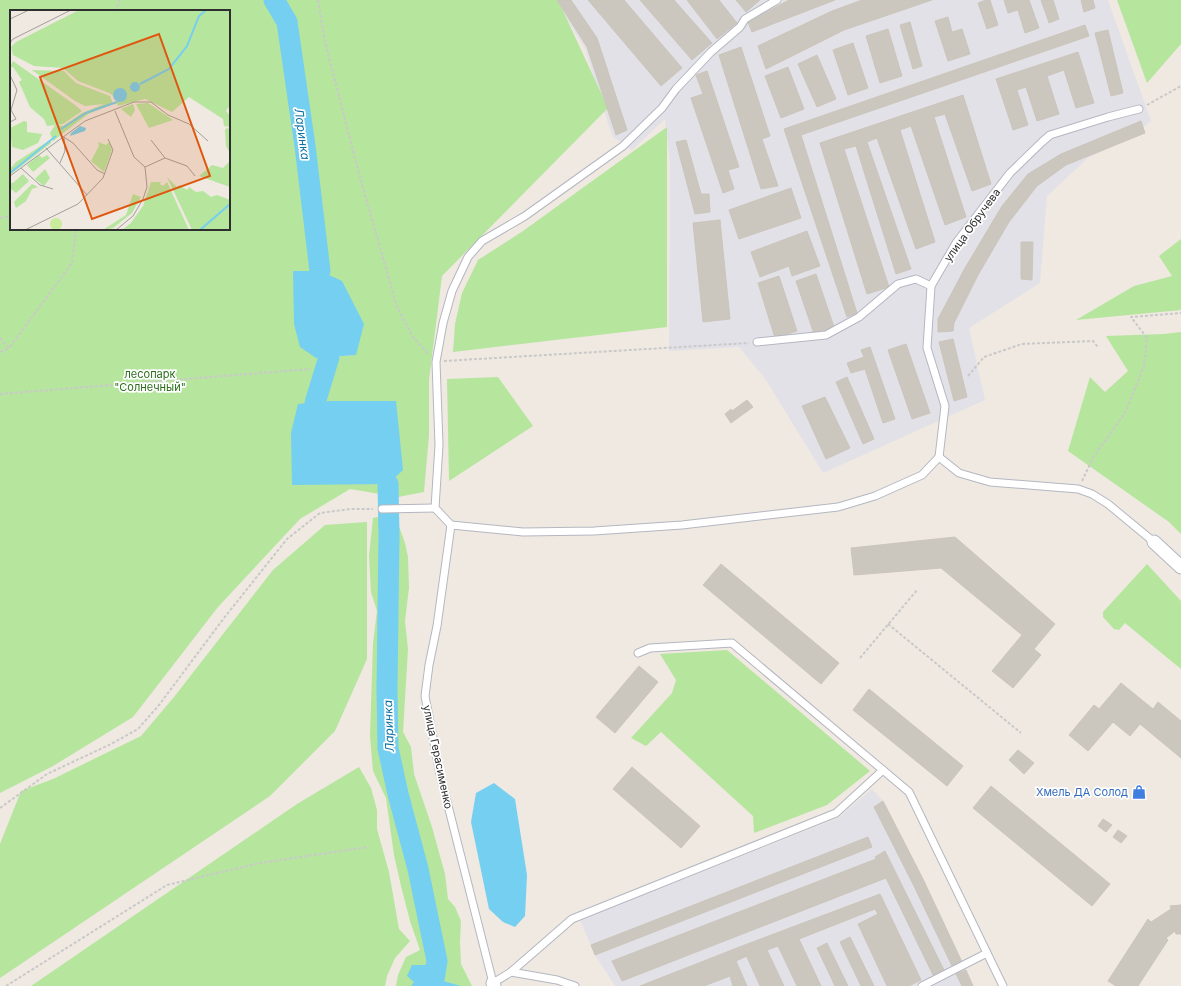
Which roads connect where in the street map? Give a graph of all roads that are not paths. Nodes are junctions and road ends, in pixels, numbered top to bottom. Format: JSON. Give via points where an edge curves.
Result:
{"nodes":[{"id":1,"x":776,"y":0,"type":"edge"},
{"id":2,"x":1138,"y":109,"type":"road end"},
{"id":3,"x":931,"y":286,"type":"junction"},
{"id":4,"x":757,"y":342,"type":"road end"},
{"id":5,"x":939,"y":457,"type":"junction"},
{"id":6,"x":434,"y":508,"type":"junction"},
{"id":7,"x":382,"y":509,"type":"road end"},
{"id":8,"x":451,"y":524,"type":"junction"},
{"id":9,"x":1154,"y":542,"type":"joint"},
{"id":10,"x":1181,"y":567,"type":"edge"},
{"id":11,"x":638,"y":653,"type":"dead end"},
{"id":12,"x":883,"y":770,"type":"junction"},
{"id":13,"x":987,"y":953,"type":"junction"},
{"id":14,"x":511,"y":972,"type":"junction"},
{"id":15,"x":493,"y":984,"type":"edge"},
{"id":16,"x":575,"y":986,"type":"edge"},
{"id":17,"x":922,"y":986,"type":"edge"},
{"id":18,"x":1003,"y":986,"type":"edge"}],
"edges":[{"from":1,"to":6,"type":"lane","via":[[745,19],[623,146],[525,216],[482,241],[468,257],[452,291],[436,362],[439,445]]},
{"from":2,"to":3,"type":"lane","name":"улица Обручева","via":[[1050,135],[1010,174],[956,243]]},
{"from":3,"to":4,"type":"lane","via":[[916,279],[898,284],[859,317],[826,335]]},
{"from":3,"to":5,"type":"lane","name":"улица Обручева","via":[[927,348],[945,406]]},
{"from":5,"to":8,"type":"lane","via":[[922,475],[875,496],[838,507],[682,525],[594,532],[523,532]]},
{"from":5,"to":9,"type":"lane","via":[[959,473],[990,482],[1078,490],[1092,494]]},
{"from":6,"to":7,"type":"lane"},
{"from":6,"to":8,"type":"lane"},
{"from":8,"to":15,"type":"lane","name":"улица Герасименко","via":[[425,696],[440,774]]},
{"from":9,"to":10,"type":"street"},
{"from":11,"to":12,"type":"lane","via":[[650,648],[732,643]]},
{"from":12,"to":13,"type":"lane","via":[[909,792]]},
{"from":12,"to":14,"type":"lane","via":[[836,813],[572,919]]},
{"from":13,"to":17,"type":"lane"},
{"from":13,"to":18,"type":"lane"},
{"from":14,"to":15,"type":"lane"},
{"from":14,"to":16,"type":"lane","via":[[557,980]]}]}
